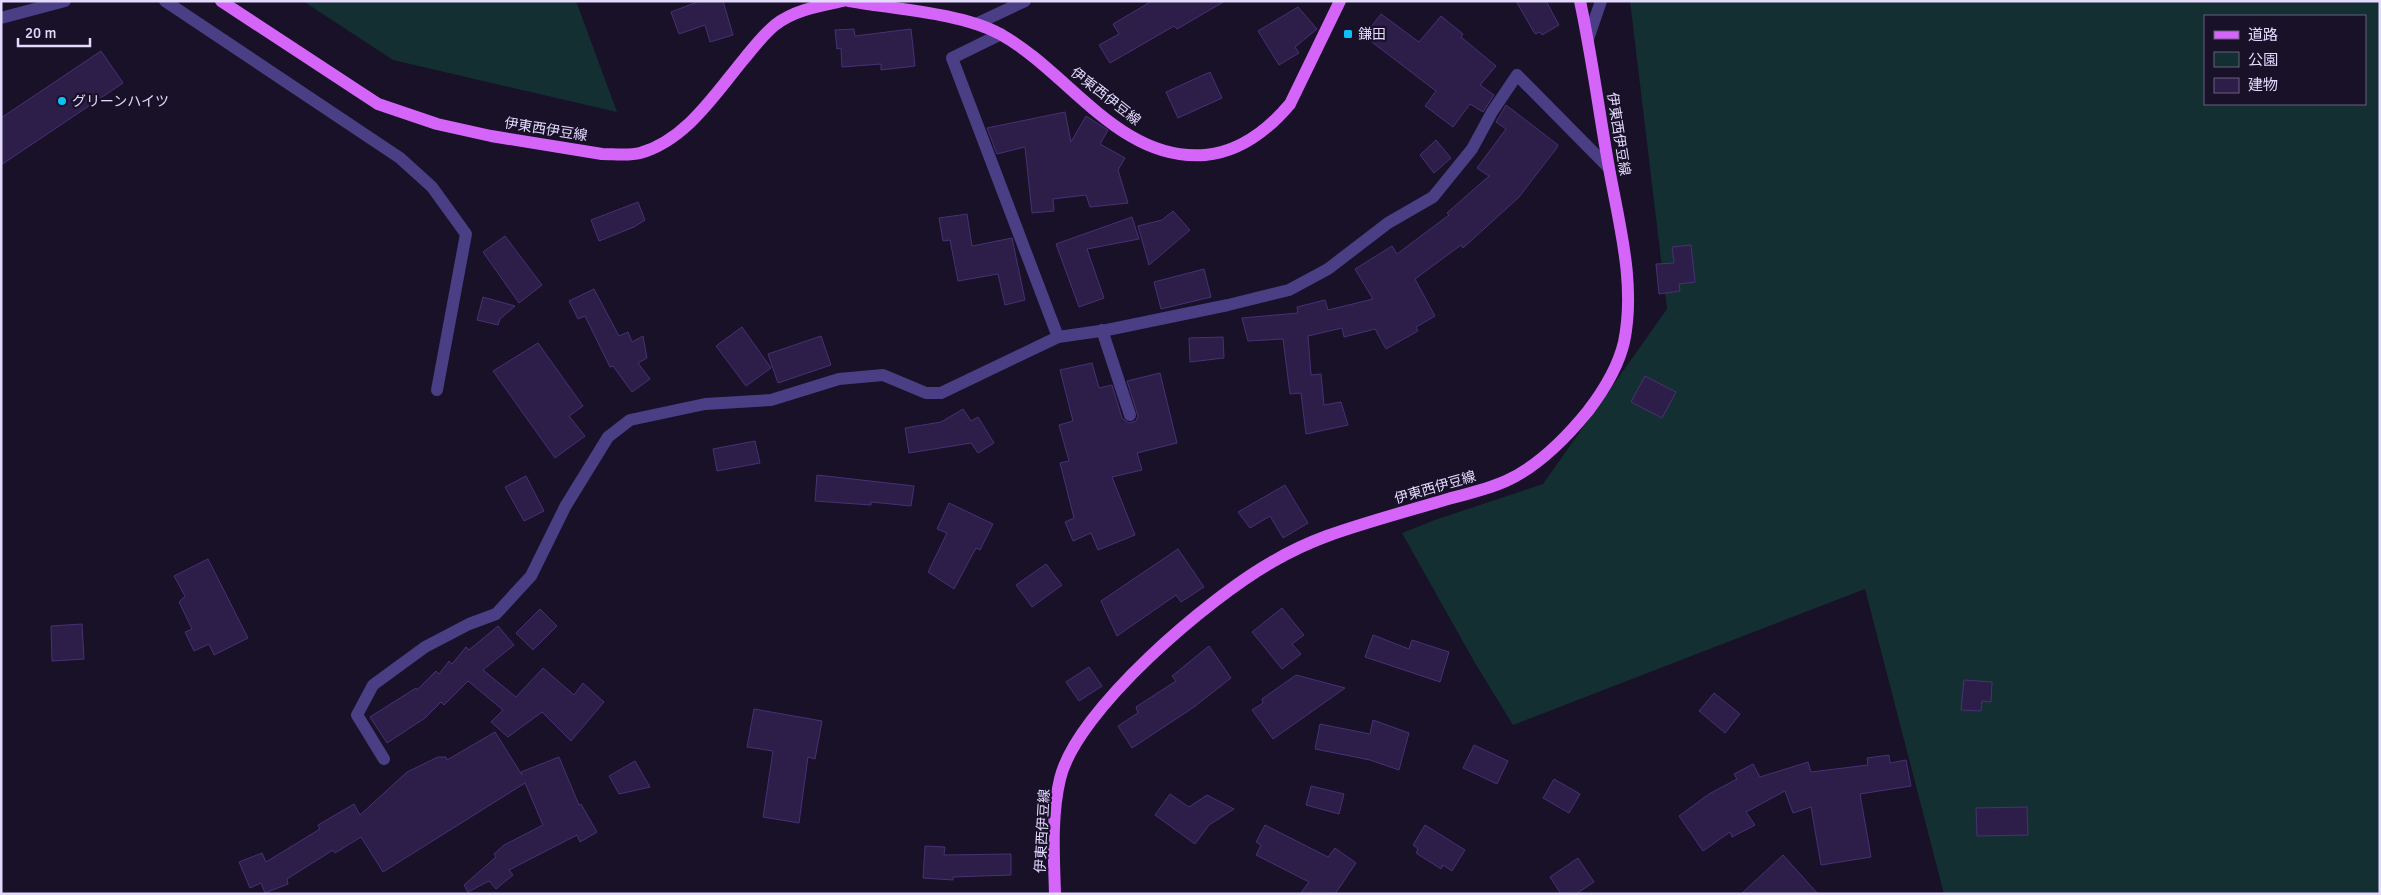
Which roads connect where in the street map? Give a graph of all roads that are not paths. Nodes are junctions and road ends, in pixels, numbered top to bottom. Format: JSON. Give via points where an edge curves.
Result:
{"nodes":[{"id":1,"x":65,"y":1,"type":"edge"},
{"id":2,"x":165,"y":1,"type":"edge"},
{"id":3,"x":221,"y":1,"type":"edge"},
{"id":4,"x":843,"y":1,"type":"edge"},
{"id":5,"x":849,"y":1,"type":"edge"},
{"id":6,"x":1025,"y":1,"type":"edge"},
{"id":7,"x":1580,"y":1,"type":"edge"},
{"id":8,"x":1601,"y":1,"type":"edge"},
{"id":9,"x":1340,"y":2,"type":"edge"},
{"id":10,"x":1,"y":18,"type":"edge"},
{"id":11,"x":976,"y":24,"type":"junction"},
{"id":12,"x":1000,"y":34,"type":"junction"},
{"id":13,"x":1588,"y":39,"type":"junction"},
{"id":14,"x":1609,"y":168,"type":"junction"},
{"id":15,"x":1102,"y":330,"type":"junction"},
{"id":16,"x":1058,"y":337,"type":"junction"},
{"id":17,"x":437,"y":390,"type":"dead end"},
{"id":18,"x":1130,"y":415,"type":"dead end"},
{"id":19,"x":384,"y":759,"type":"dead end"},
{"id":20,"x":1055,"y":894,"type":"edge"}],
"edges":[{"from":1,"to":10,"type":"street"},
{"from":2,"to":17,"type":"street","via":[[400,158],[432,187],[466,234]]},
{"from":3,"to":4,"type":"main road","name":"伊東西伊豆線","via":[[378,104],[437,124],[602,154],[639,153],[655,147],[697,115],[775,25],[795,13]]},
{"from":5,"to":11,"type":"main road","name":"伊東西伊豆線"},
{"from":6,"to":11,"type":"street"},
{"from":7,"to":13,"type":"main road","name":"伊東西伊豆線"},
{"from":8,"to":13,"type":"street"},
{"from":9,"to":12,"type":"main road","name":"伊東西伊豆線","via":[[1290,104],[1265,130],[1218,154],[1194,156],[1172,152],[1127,134]]},
{"from":11,"to":12,"type":"main road","name":"伊東西伊豆線"},
{"from":12,"to":16,"type":"street","via":[[952,58]]},
{"from":13,"to":14,"type":"main road","name":"伊東西伊豆線"},
{"from":14,"to":15,"type":"street","via":[[1517,75],[1472,149],[1433,198],[1388,223],[1328,269],[1288,290]]},
{"from":14,"to":20,"type":"main road","name":"伊東西伊豆線","via":[[1626,254],[1627,322],[1624,344],[1605,388],[1566,438],[1507,480],[1325,537],[1272,562],[1238,584],[1176,634],[1100,707],[1078,737],[1066,761],[1060,779],[1055,821]]},
{"from":15,"to":16,"type":"street"},
{"from":15,"to":18,"type":"street"},
{"from":16,"to":19,"type":"street","via":[[942,393],[926,393],[883,375],[839,380],[771,400],[705,404],[630,420],[608,437],[565,507],[531,576],[496,614],[425,647],[373,685],[357,715]]}]}
